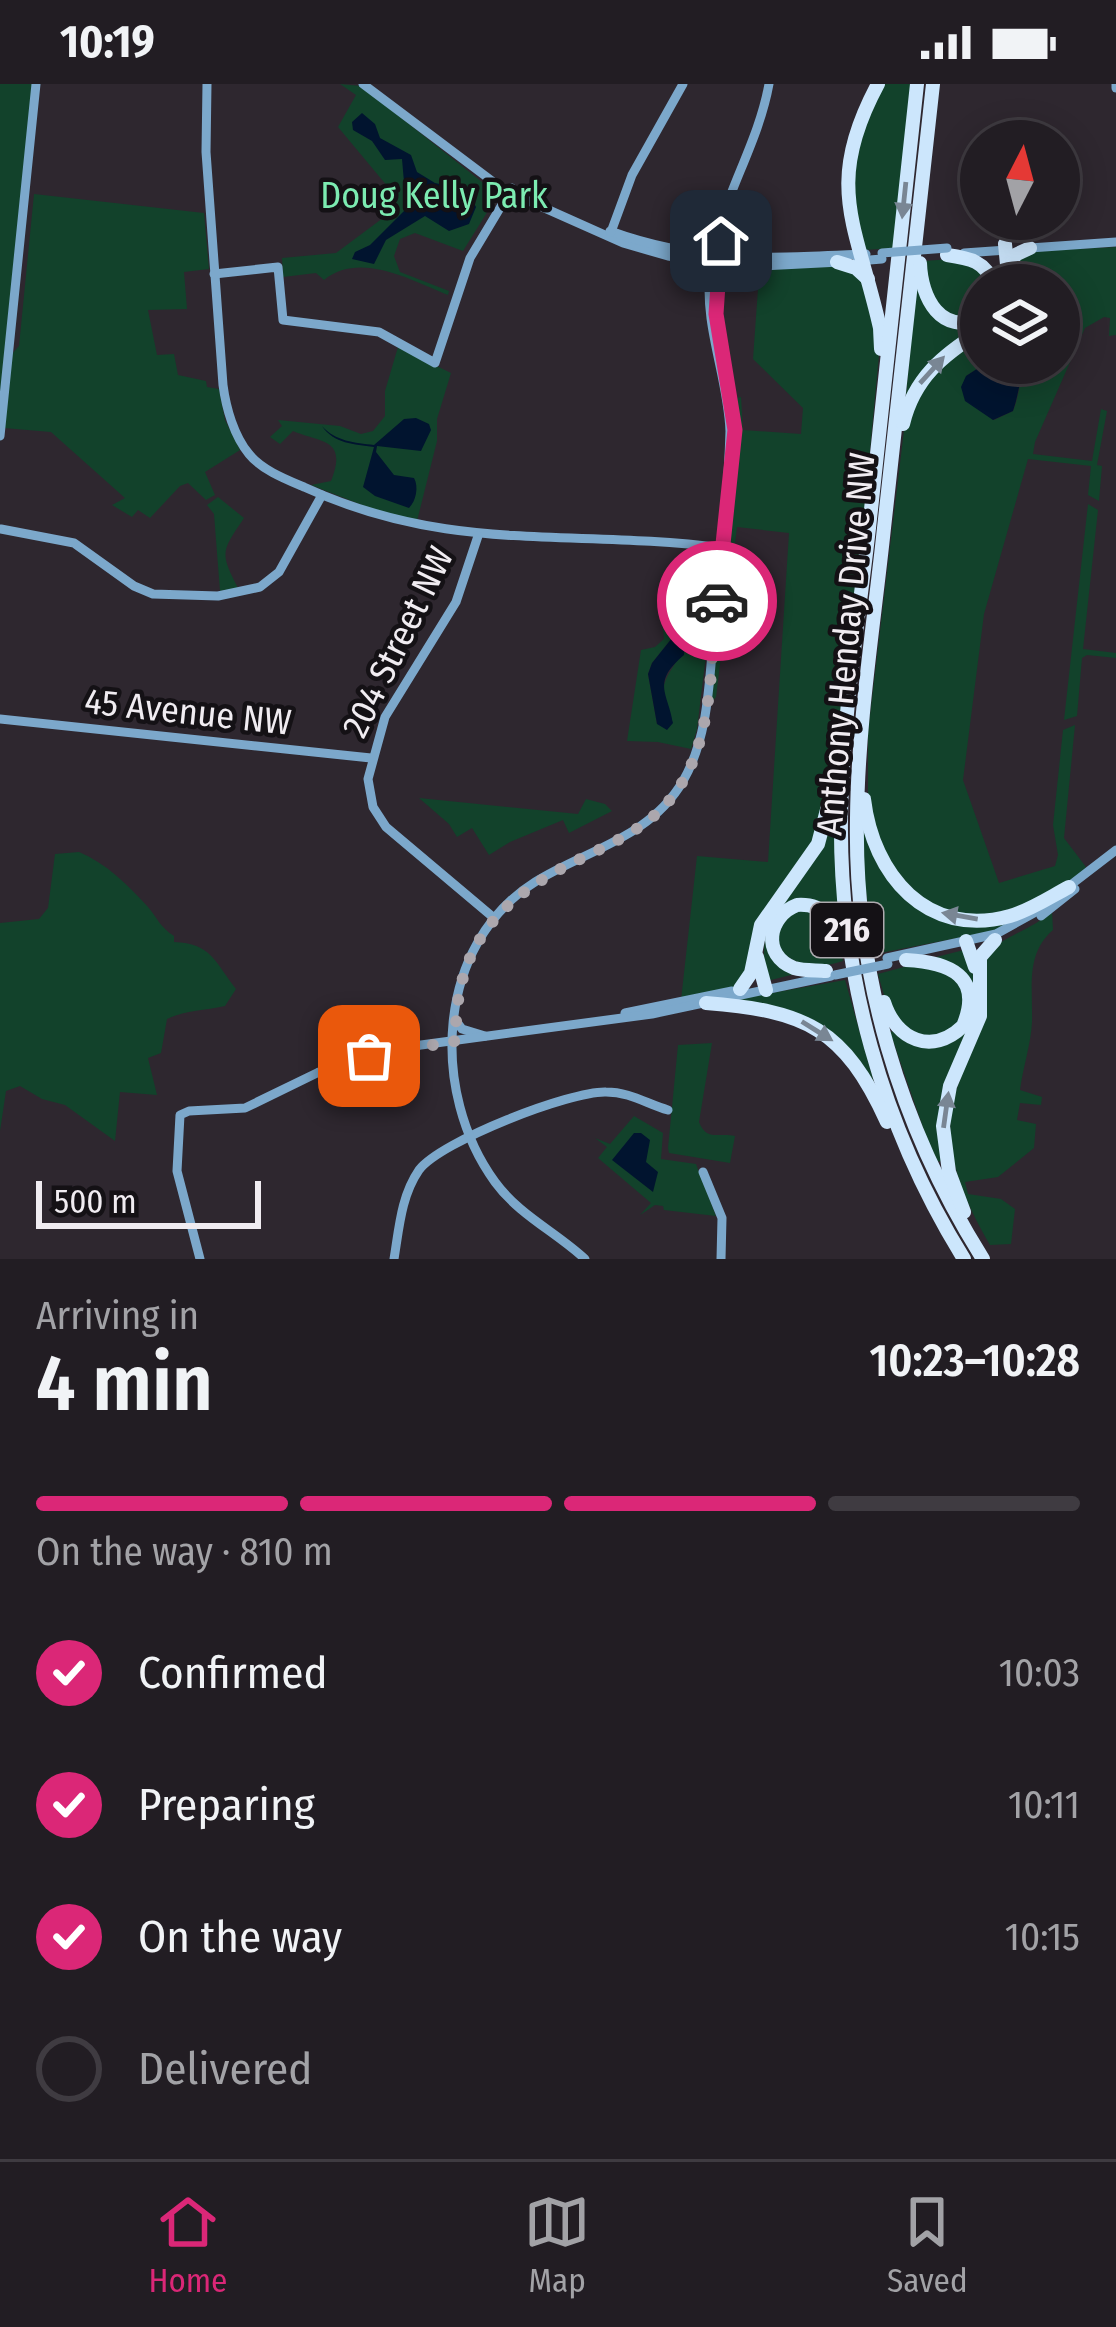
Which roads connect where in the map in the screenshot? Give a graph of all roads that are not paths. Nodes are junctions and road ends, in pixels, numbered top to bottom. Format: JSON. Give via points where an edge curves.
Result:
{"nodes":[{"id":1,"x":36,"y":84,"type":"edge"},
{"id":2,"x":207,"y":84,"type":"edge"},
{"id":3,"x":363,"y":84,"type":"edge"},
{"id":4,"x":683,"y":84,"type":"edge"},
{"id":5,"x":770,"y":84,"type":"edge"},
{"id":6,"x":878,"y":84,"type":"edge"},
{"id":7,"x":917,"y":84,"type":"edge"},
{"id":8,"x":933,"y":84,"type":"edge"},
{"id":9,"x":926,"y":151,"type":"junction"},
{"id":10,"x":508,"y":189,"type":"junction"},
{"id":11,"x":717,"y":232,"type":"junction"},
{"id":12,"x":613,"y":236,"type":"junction"},
{"id":13,"x":1116,"y":239,"type":"edge"},
{"id":14,"x":1002,"y":248,"type":"junction"},
{"id":15,"x":1030,"y":248,"type":"junction"},
{"id":16,"x":683,"y":251,"type":"junction"},
{"id":17,"x":947,"y":251,"type":"junction"},
{"id":18,"x":853,"y":258,"type":"junction"},
{"id":19,"x":714,"y":260,"type":"junction"},
{"id":20,"x":980,"y":264,"type":"edge"},
{"id":21,"x":1002,"y":264,"type":"edge"},
{"id":22,"x":1011,"y":264,"type":"edge"},
{"id":23,"x":214,"y":274,"type":"junction"},
{"id":24,"x":868,"y":278,"type":"junction"},
{"id":25,"x":960,"y":322,"type":"edge"},
{"id":26,"x":960,"y":345,"type":"edge"},
{"id":27,"x":0,"y":436,"type":"edge"},
{"id":28,"x":875,"y":468,"type":"junction"},
{"id":29,"x":319,"y":494,"type":"junction"},
{"id":30,"x":888,"y":494,"type":"junction"},
{"id":31,"x":1,"y":529,"type":"edge"},
{"id":32,"x":478,"y":536,"type":"junction"},
{"id":33,"x":722,"y":551,"type":"junction"},
{"id":34,"x":850,"y":702,"type":"junction"},
{"id":35,"x":0,"y":719,"type":"edge"},
{"id":36,"x":864,"y":719,"type":"junction"},
{"id":37,"x":371,"y":758,"type":"junction"},
{"id":38,"x":857,"y":851,"type":"junction"},
{"id":39,"x":1116,"y":853,"type":"edge"},
{"id":40,"x":1069,"y":886,"type":"junction"},
{"id":41,"x":494,"y":918,"type":"junction"},
{"id":42,"x":756,"y":940,"type":"junction"},
{"id":43,"x":995,"y":940,"type":"junction"},
{"id":44,"x":968,"y":944,"type":"junction"},
{"id":45,"x":906,"y":960,"type":"junction"},
{"id":46,"x":888,"y":961,"type":"junction"},
{"id":47,"x":831,"y":972,"type":"junction"},
{"id":48,"x":460,"y":986,"type":"junction"},
{"id":49,"x":765,"y":987,"type":"junction"},
{"id":50,"x":740,"y":989,"type":"junction"},
{"id":51,"x":981,"y":996,"type":"junction"},
{"id":52,"x":706,"y":1003,"type":"junction"},
{"id":53,"x":456,"y":1022,"type":"junction"},
{"id":54,"x":585,"y":1022,"type":"junction"},
{"id":55,"x":485,"y":1038,"type":"junction"},
{"id":56,"x":454,"y":1041,"type":"junction"},
{"id":57,"x":460,"y":1073,"type":"junction"},
{"id":58,"x":668,"y":1109,"type":"dead end"},
{"id":59,"x":472,"y":1139,"type":"junction"},
{"id":60,"x":907,"y":1149,"type":"junction"},
{"id":61,"x":703,"y":1172,"type":"dead end"},
{"id":62,"x":200,"y":1259,"type":"edge"},
{"id":63,"x":394,"y":1259,"type":"edge"},
{"id":64,"x":585,"y":1259,"type":"edge"},
{"id":65,"x":722,"y":1259,"type":"edge"},
{"id":66,"x":961,"y":1259,"type":"edge"},
{"id":67,"x":986,"y":1259,"type":"edge"}],
"edges":[{"from":1,"to":27,"type":"main road"},
{"from":2,"to":23,"type":"main road"},
{"from":3,"to":10,"type":"main road"},
{"from":4,"to":12,"type":"main road","via":[[640,163]]},
{"from":5,"to":11,"type":"main road"},
{"from":5,"to":19,"type":"main road","via":[[759,144]]},
{"from":6,"to":18,"type":"highway","via":[[848,162]]},
{"from":7,"to":28,"type":"highway","name":"Anthony Henday Drive NW","number":"216","one_way":true},
{"from":8,"to":9,"type":"highway","name":"Anthony Henday Drive NW","number":"216"},
{"from":9,"to":25,"type":"highway","via":[[923,292],[933,309]]},
{"from":9,"to":30,"type":"highway","name":"Anthony Henday Drive NW","number":"216"},
{"from":10,"to":12,"type":"main road"},
{"from":10,"to":23,"type":"main road","via":[[470,258],[432,361],[379,332],[282,319],[278,267]]},
{"from":11,"to":16,"type":"main road"},
{"from":11,"to":19,"type":"main road"},
{"from":12,"to":16,"type":"main road"},
{"from":12,"to":19,"type":"main road","via":[[668,256]]},
{"from":13,"to":14,"type":"main road"},
{"from":13,"to":15,"type":"main road"},
{"from":14,"to":15,"type":"main road"},
{"from":14,"to":17,"type":"main road"},
{"from":14,"to":21,"type":"highway"},
{"from":15,"to":22,"type":"highway"},
{"from":16,"to":19,"type":"main road"},
{"from":17,"to":18,"type":"main road","bridge":true},
{"from":17,"to":20,"type":"highway"},
{"from":18,"to":19,"type":"main road","via":[[757,268]]},
{"from":18,"to":24,"type":"highway"},
{"from":18,"to":24,"type":"highway"},
{"from":19,"to":33,"type":"main road","via":[[711,328],[730,412]]},
{"from":23,"to":29,"type":"main road","via":[[225,398],[243,445],[262,466]]},
{"from":24,"to":28,"type":"highway","via":[[881,342]]},
{"from":30,"to":26,"type":"highway","one_way":true,"via":[[906,410],[936,362]]},
{"from":28,"to":34,"type":"highway","name":"Anthony Henday Drive NW","number":"216"},
{"from":29,"to":31,"type":"main road","via":[[287,562],[242,593],[153,594],[74,543]]},
{"from":29,"to":32,"type":"main road","via":[[395,521]]},
{"from":30,"to":36,"type":"highway","name":"Anthony Henday Drive NW","number":"216"},
{"from":32,"to":33,"type":"main road"},
{"from":32,"to":37,"type":"main road","name":"204 Street NW","via":[[456,602],[398,693]]},
{"from":33,"to":41,"type":"main road","via":[[701,735],[676,791],[632,833],[532,884]]},
{"from":34,"to":42,"type":"highway","via":[[824,832]]},
{"from":34,"to":60,"type":"highway","name":"Anthony Henday Drive NW","number":"216","via":[[841,825],[847,927],[870,1044]]},
{"from":35,"to":37,"type":"main road","name":"45 Avenue NW"},
{"from":36,"to":38,"type":"highway","name":"Anthony Henday Drive NW","number":"216"},
{"from":40,"to":36,"type":"highway","one_way":true,"via":[[987,920],[945,915],[913,898],[872,843]]},
{"from":37,"to":41,"type":"main road","name":"204 Street NW","via":[[378,816]]},
{"from":38,"to":45,"type":"highway","via":[[890,1018],[924,1043],[954,1035],[969,1007],[963,980],[944,964]]},
{"from":38,"to":67,"type":"highway","name":"Anthony Henday Drive NW","number":"216","via":[[867,954],[890,1057],[925,1151]]},
{"from":39,"to":40,"type":"main road"},
{"from":39,"to":43,"type":"main road","via":[[1030,925]]},
{"from":40,"to":44,"type":"main road","via":[[1012,928]]},
{"from":41,"to":48,"type":"main road"},
{"from":42,"to":49,"type":"highway"},
{"from":42,"to":50,"type":"highway"},
{"from":43,"to":44,"type":"main road"},
{"from":43,"to":51,"type":"highway","via":[[980,957]]},
{"from":44,"to":45,"type":"main road"},
{"from":44,"to":46,"type":"main road"},
{"from":44,"to":51,"type":"highway"},
{"from":45,"to":46,"type":"main road"},
{"from":46,"to":47,"type":"main road","bridge":true},
{"from":47,"to":49,"type":"main road"},
{"from":47,"to":60,"type":"highway","via":[[794,968],[776,952],[773,926],[789,907],[814,906],[834,922],[869,1060]]},
{"from":48,"to":53,"type":"main road"},
{"from":48,"to":56,"type":"main road"},
{"from":49,"to":50,"type":"main road"},
{"from":49,"to":52,"type":"main road"},
{"from":50,"to":54,"type":"main road"},
{"from":67,"to":51,"type":"highway","one_way":true,"via":[[954,1189],[943,1139],[946,1099],[977,1027]]},
{"from":52,"to":54,"type":"main road"},
{"from":52,"to":66,"type":"highway","one_way":true,"via":[[787,1014],[844,1050]]},
{"from":53,"to":55,"type":"main road"},
{"from":53,"to":56,"type":"main road"},
{"from":54,"to":55,"type":"main road"},
{"from":55,"to":56,"type":"main road"},
{"from":55,"to":57,"type":"main road","via":[[463,1048]]},
{"from":56,"to":57,"type":"main road"},
{"from":56,"to":59,"type":"main road"},
{"from":56,"to":62,"type":"main road","via":[[319,1072],[244,1108],[181,1113],[177,1171]]},
{"from":57,"to":59,"type":"main road"},
{"from":58,"to":59,"type":"main road","via":[[632,1095],[592,1093]]},
{"from":59,"to":63,"type":"main road","via":[[438,1151],[414,1178]]},
{"from":59,"to":64,"type":"main road","via":[[512,1201]]},
{"from":60,"to":66,"type":"highway","name":"Anthony Henday Drive NW","number":"216"},
{"from":61,"to":65,"type":"main road","via":[[722,1218]]}]}
